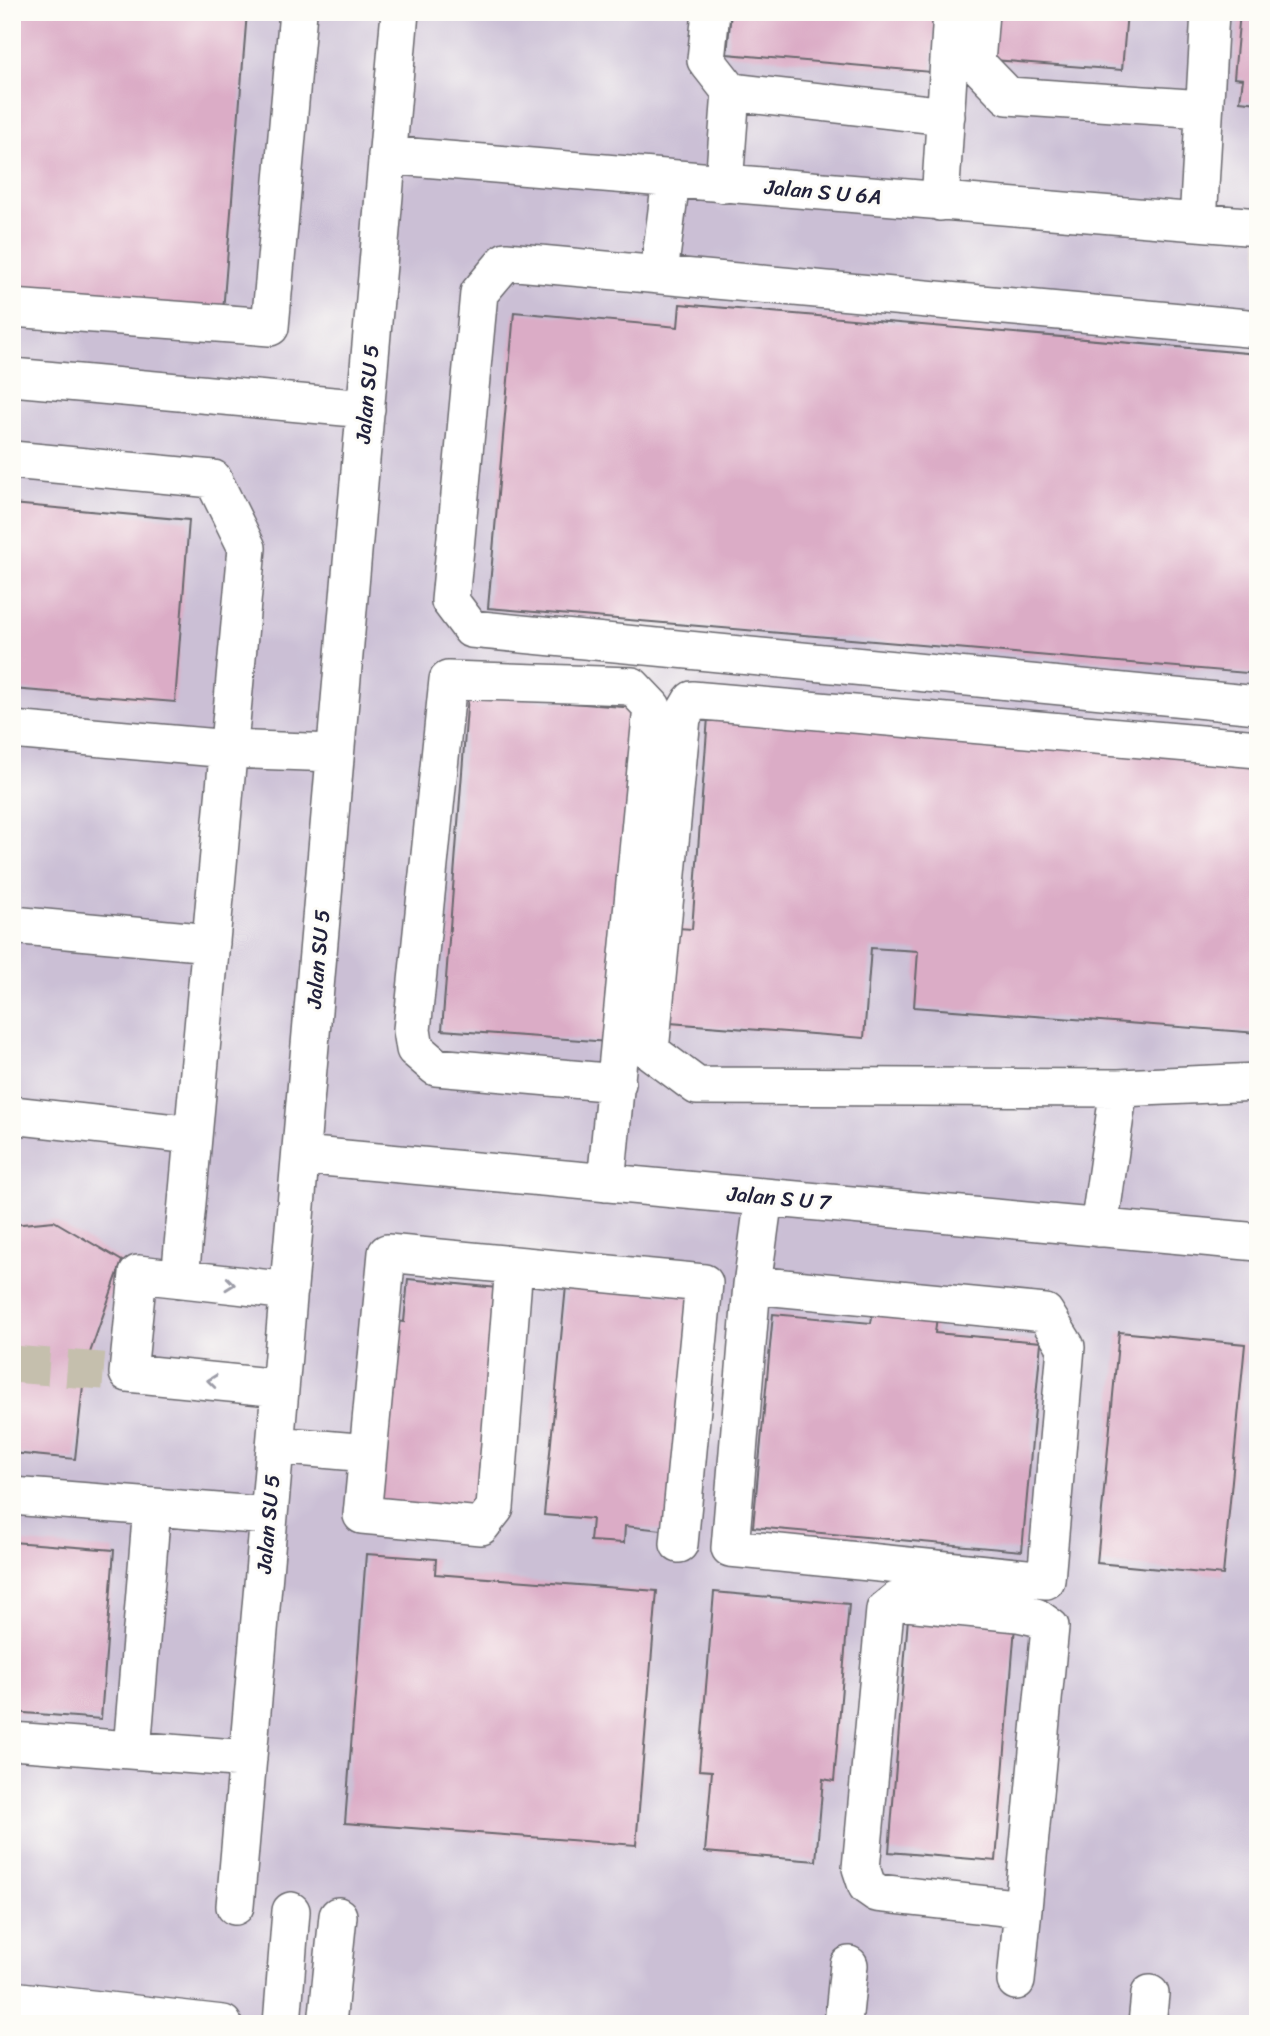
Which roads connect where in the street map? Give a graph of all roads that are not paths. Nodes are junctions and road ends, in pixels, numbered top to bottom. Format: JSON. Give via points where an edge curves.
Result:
{"nodes":[{"id":1,"x":298,"y":12,"type":"edge"},
{"id":2,"x":400,"y":12,"type":"edge"},
{"id":3,"x":711,"y":12,"type":"edge"},
{"id":4,"x":952,"y":12,"type":"edge"},
{"id":5,"x":980,"y":12,"type":"edge"},
{"id":6,"x":1210,"y":12,"type":"edge"},
{"id":7,"x":731,"y":92,"type":"junction"},
{"id":8,"x":1204,"y":109,"type":"junction"},
{"id":9,"x":946,"y":116,"type":"junction"},
{"id":10,"x":387,"y":155,"type":"junction"},
{"id":11,"x":671,"y":180,"type":"junction"},
{"id":12,"x":724,"y":184,"type":"junction"},
{"id":13,"x":940,"y":202,"type":"junction"},
{"id":14,"x":1198,"y":222,"type":"junction"},
{"id":15,"x":1258,"y":227,"type":"edge"},
{"id":16,"x":659,"y":273,"type":"junction"},
{"id":17,"x":12,"y":308,"type":"edge"},
{"id":18,"x":1258,"y":329,"type":"edge"},
{"id":19,"x":12,"y":377,"type":"edge"},
{"id":20,"x":366,"y":409,"type":"junction"},
{"id":21,"x":12,"y":460,"type":"edge"},
{"id":22,"x":1258,"y":705,"type":"edge"},
{"id":23,"x":12,"y":730,"type":"edge"},
{"id":24,"x":229,"y":748,"type":"junction"},
{"id":25,"x":1258,"y":749,"type":"edge"},
{"id":26,"x":335,"y":753,"type":"junction"},
{"id":27,"x":12,"y":926,"type":"edge"},
{"id":28,"x":211,"y":943,"type":"junction"},
{"id":29,"x":1258,"y":1082,"type":"edge"},
{"id":30,"x":617,"y":1083,"type":"junction"},
{"id":31,"x":1119,"y":1088,"type":"junction"},
{"id":32,"x":12,"y":1115,"type":"edge"},
{"id":33,"x":194,"y":1135,"type":"junction"},
{"id":34,"x":301,"y":1155,"type":"junction"},
{"id":35,"x":606,"y":1183,"type":"junction"},
{"id":36,"x":764,"y":1197,"type":"junction"},
{"id":37,"x":1100,"y":1228,"type":"junction"},
{"id":38,"x":1258,"y":1242,"type":"edge"},
{"id":39,"x":514,"y":1265,"type":"junction"},
{"id":40,"x":180,"y":1279,"type":"junction"},
{"id":41,"x":752,"y":1285,"type":"junction"},
{"id":42,"x":289,"y":1291,"type":"junction"},
{"id":43,"x":280,"y":1388,"type":"junction"},
{"id":44,"x":275,"y":1445,"type":"junction"},
{"id":45,"x":368,"y":1453,"type":"junction"},
{"id":46,"x":12,"y":1496,"type":"edge"},
{"id":47,"x":152,"y":1507,"type":"junction"},
{"id":48,"x":269,"y":1516,"type":"junction"},
{"id":49,"x":679,"y":1544,"type":"dead end"},
{"id":50,"x":12,"y":1741,"type":"edge"},
{"id":51,"x":132,"y":1750,"type":"junction"},
{"id":52,"x":248,"y":1759,"type":"junction"},
{"id":53,"x":235,"y":1906,"type":"dead end"},
{"id":54,"x":1023,"y":1909,"type":"junction"},
{"id":55,"x":290,"y":1911,"type":"dead end"},
{"id":56,"x":338,"y":1916,"type":"dead end"},
{"id":57,"x":849,"y":1965,"type":"dead end"},
{"id":58,"x":1016,"y":1981,"type":"dead end"},
{"id":59,"x":12,"y":2000,"type":"edge"},
{"id":60,"x":223,"y":2024,"type":"edge"},
{"id":61,"x":282,"y":2024,"type":"edge"},
{"id":62,"x":327,"y":2024,"type":"edge"},
{"id":63,"x":843,"y":2024,"type":"edge"}],
"edges":[{"from":1,"to":17,"type":"street","via":[[270,327]]},
{"from":2,"to":10,"type":"street","name":"Jalan SU 5"},
{"from":3,"to":7,"type":"street","via":[[706,60]]},
{"from":4,"to":9,"type":"street"},
{"from":5,"to":8,"type":"street","via":[[976,63],[1008,96]]},
{"from":6,"to":8,"type":"street"},
{"from":7,"to":9,"type":"street"},
{"from":7,"to":12,"type":"street"},
{"from":8,"to":14,"type":"street"},
{"from":9,"to":13,"type":"street"},
{"from":10,"to":11,"type":"street","name":"Jalan S U 6A"},
{"from":10,"to":20,"type":"street","name":"Jalan SU 5"},
{"from":11,"to":12,"type":"street","name":"Jalan S U 6A"},
{"from":11,"to":16,"type":"street"},
{"from":12,"to":13,"type":"street","name":"Jalan S U 6A"},
{"from":13,"to":14,"type":"street","name":"Jalan S U 6A"},
{"from":14,"to":15,"type":"street","name":"Jalan S U 6A"},
{"from":16,"to":18,"type":"street"},
{"from":16,"to":22,"type":"street","via":[[506,261],[480,293],[450,601],[471,629]]},
{"from":19,"to":20,"type":"street"},
{"from":20,"to":26,"type":"street","name":"Jalan SU 5"},
{"from":21,"to":24,"type":"street","via":[[213,479],[247,548]]},
{"from":23,"to":24,"type":"street"},
{"from":24,"to":26,"type":"street"},
{"from":24,"to":28,"type":"street"},
{"from":25,"to":31,"type":"street","via":[[692,700],[682,717],[650,1051],[697,1086]]},
{"from":26,"to":34,"type":"street","name":"Jalan SU 5"},
{"from":27,"to":28,"type":"street"},
{"from":28,"to":33,"type":"street"},
{"from":29,"to":31,"type":"street"},
{"from":30,"to":30,"type":"street","via":[[652,707],[632,686],[448,680],[412,1030],[415,1049],[436,1067]]},
{"from":30,"to":35,"type":"street"},
{"from":31,"to":37,"type":"street"},
{"from":32,"to":33,"type":"street"},
{"from":33,"to":40,"type":"street"},
{"from":34,"to":35,"type":"street","name":"Jalan S U 7"},
{"from":34,"to":42,"type":"street","name":"Jalan SU 5"},
{"from":35,"to":36,"type":"street","name":"Jalan S U 7"},
{"from":36,"to":37,"type":"street","name":"Jalan S U 7"},
{"from":36,"to":41,"type":"street"},
{"from":37,"to":38,"type":"street","name":"Jalan S U 7"},
{"from":39,"to":45,"type":"street","via":[[387,1253]]},
{"from":39,"to":45,"type":"street","via":[[495,1508],[488,1520],[481,1526],[362,1515]]},
{"from":39,"to":49,"type":"street","via":[[704,1283]]},
{"from":40,"to":42,"type":"street","one_way":true},
{"from":43,"to":40,"type":"street","one_way":true,"via":[[128,1373],[138,1274]]},
{"from":41,"to":41,"type":"street","via":[[1045,1313],[1066,1347],[1046,1580],[730,1548]]},
{"from":42,"to":43,"type":"street","name":"Jalan SU 5"},
{"from":43,"to":44,"type":"street","name":"Jalan SU 5"},
{"from":44,"to":45,"type":"street"},
{"from":44,"to":48,"type":"street","name":"Jalan SU 5"},
{"from":46,"to":47,"type":"street"},
{"from":47,"to":48,"type":"street"},
{"from":47,"to":51,"type":"street"},
{"from":48,"to":52,"type":"street","name":"Jalan SU 5"},
{"from":50,"to":51,"type":"street"},
{"from":51,"to":52,"type":"street"},
{"from":52,"to":53,"type":"street","name":"Jalan SU 5"},
{"from":54,"to":54,"type":"street","via":[[877,1893],[867,1886],[861,1868],[885,1610],[896,1601],[1018,1613],[1036,1617],[1050,1627]]},
{"from":54,"to":58,"type":"street"},
{"from":55,"to":61,"type":"street"},
{"from":56,"to":62,"type":"street"},
{"from":57,"to":63,"type":"street"},
{"from":59,"to":60,"type":"street"}]}
